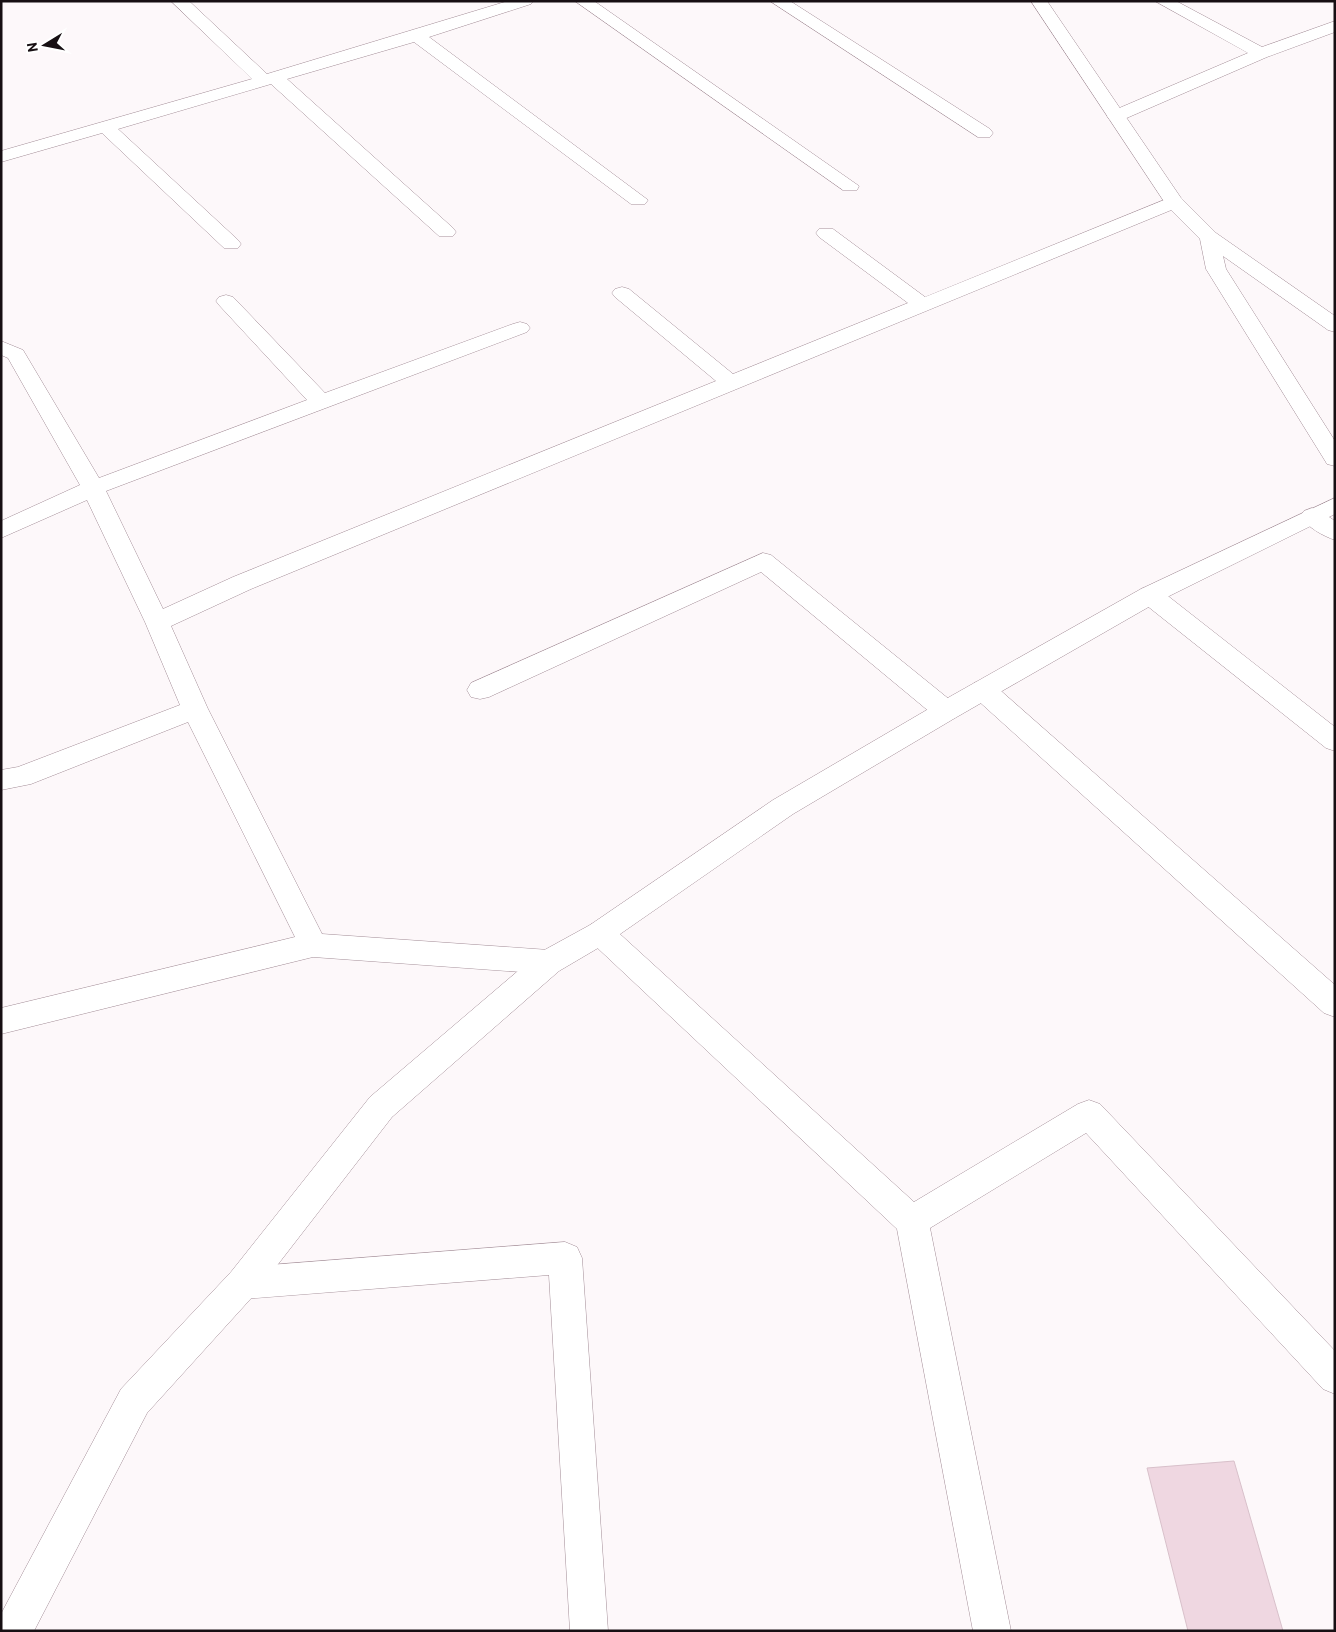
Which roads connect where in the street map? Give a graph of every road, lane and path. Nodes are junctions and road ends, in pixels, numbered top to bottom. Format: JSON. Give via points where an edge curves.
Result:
{"nodes":[{"id":1,"x":179,"y":1,"type":"edge"},
{"id":2,"x":525,"y":1,"type":"edge"},
{"id":3,"x":583,"y":1,"type":"edge"},
{"id":4,"x":778,"y":1,"type":"edge"},
{"id":5,"x":1039,"y":1,"type":"edge"},
{"id":6,"x":1163,"y":1,"type":"edge"},
{"id":7,"x":1335,"y":26,"type":"edge"},
{"id":8,"x":416,"y":35,"type":"junction"},
{"id":9,"x":1261,"y":53,"type":"junction"},
{"id":10,"x":268,"y":78,"type":"junction"},
{"id":11,"x":1116,"y":116,"type":"junction"},
{"id":12,"x":105,"y":126,"type":"junction"},
{"id":13,"x":984,"y":133,"type":"dead end"},
{"id":14,"x":1,"y":157,"type":"edge"},
{"id":15,"x":850,"y":186,"type":"dead end"},
{"id":16,"x":638,"y":200,"type":"dead end"},
{"id":17,"x":1174,"y":202,"type":"junction"},
{"id":18,"x":446,"y":232,"type":"dead end"},
{"id":19,"x":826,"y":233,"type":"dead end"},
{"id":20,"x":1209,"y":238,"type":"junction"},
{"id":21,"x":231,"y":244,"type":"dead end"},
{"id":22,"x":622,"y":294,"type":"dead end"},
{"id":23,"x":226,"y":301,"type":"dead end"},
{"id":24,"x":923,"y":305,"type":"junction"},
{"id":25,"x":1335,"y":326,"type":"edge"},
{"id":26,"x":520,"y":328,"type":"dead end"},
{"id":27,"x":1,"y":346,"type":"edge"},
{"id":28,"x":731,"y":384,"type":"junction"},
{"id":29,"x":321,"y":402,"type":"junction"},
{"id":30,"x":1335,"y":459,"type":"edge"},
{"id":31,"x":93,"y":488,"type":"junction"},
{"id":32,"x":1327,"y":518,"type":"edge"},
{"id":33,"x":1,"y":530,"type":"edge"},
{"id":34,"x":1150,"y":596,"type":"junction"},
{"id":35,"x":157,"y":622,"type":"junction"},
{"id":36,"x":480,"y":690,"type":"dead end"},
{"id":37,"x":983,"y":690,"type":"junction"},
{"id":38,"x":195,"y":709,"type":"junction"},
{"id":39,"x":946,"y":711,"type":"junction"},
{"id":40,"x":1335,"y":741,"type":"edge"},
{"id":41,"x":1,"y":780,"type":"edge"},
{"id":42,"x":600,"y":933,"type":"junction"},
{"id":43,"x":314,"y":945,"type":"junction"},
{"id":44,"x":549,"y":962,"type":"junction"},
{"id":45,"x":1335,"y":1004,"type":"edge"},
{"id":46,"x":1,"y":1021,"type":"edge"},
{"id":47,"x":912,"y":1221,"type":"junction"},
{"id":48,"x":243,"y":1283,"type":"junction"},
{"id":49,"x":1335,"y":1377,"type":"edge"},
{"id":50,"x":13,"y":1631,"type":"edge"},
{"id":51,"x":590,"y":1631,"type":"edge"},
{"id":52,"x":992,"y":1631,"type":"edge"}],
"edges":[{"from":1,"to":10,"type":"street"},
{"from":2,"to":8,"type":"street"},
{"from":3,"to":15,"type":"street"},
{"from":4,"to":13,"type":"street"},
{"from":5,"to":11,"type":"street"},
{"from":6,"to":9,"type":"street"},
{"from":7,"to":9,"type":"street"},
{"from":8,"to":10,"type":"street"},
{"from":8,"to":16,"type":"street"},
{"from":9,"to":11,"type":"street"},
{"from":10,"to":12,"type":"street"},
{"from":10,"to":18,"type":"street"},
{"from":11,"to":17,"type":"street"},
{"from":12,"to":14,"type":"street"},
{"from":12,"to":21,"type":"street"},
{"from":17,"to":20,"type":"street"},
{"from":17,"to":24,"type":"street"},
{"from":19,"to":24,"type":"street"},
{"from":20,"to":25,"type":"street"},
{"from":20,"to":30,"type":"street","via":[[1216,270]]},
{"from":22,"to":28,"type":"street"},
{"from":23,"to":29,"type":"street"},
{"from":24,"to":28,"type":"street"},
{"from":26,"to":29,"type":"street"},
{"from":27,"to":31,"type":"street","via":[[16,354]]},
{"from":28,"to":35,"type":"street","via":[[242,583]]},
{"from":29,"to":31,"type":"street"},
{"from":31,"to":33,"type":"street"},
{"from":31,"to":35,"type":"street"},
{"from":32,"to":34,"type":"street"},
{"from":34,"to":37,"type":"street"},
{"from":34,"to":40,"type":"street"},
{"from":35,"to":38,"type":"street"},
{"from":36,"to":39,"type":"street","via":[[763,561]]},
{"from":37,"to":39,"type":"street"},
{"from":37,"to":45,"type":"street"},
{"from":38,"to":41,"type":"street","via":[[21,778]]},
{"from":38,"to":43,"type":"street"},
{"from":39,"to":42,"type":"street","via":[[782,807]]},
{"from":42,"to":44,"type":"street"},
{"from":42,"to":47,"type":"street"},
{"from":43,"to":44,"type":"street"},
{"from":43,"to":46,"type":"street"},
{"from":44,"to":48,"type":"street","via":[[381,1107]]},
{"from":47,"to":49,"type":"street","via":[[1088,1114]]},
{"from":47,"to":52,"type":"street"},
{"from":48,"to":50,"type":"street","via":[[134,1401]]},
{"from":48,"to":51,"type":"street","via":[[565,1258]]}]}
